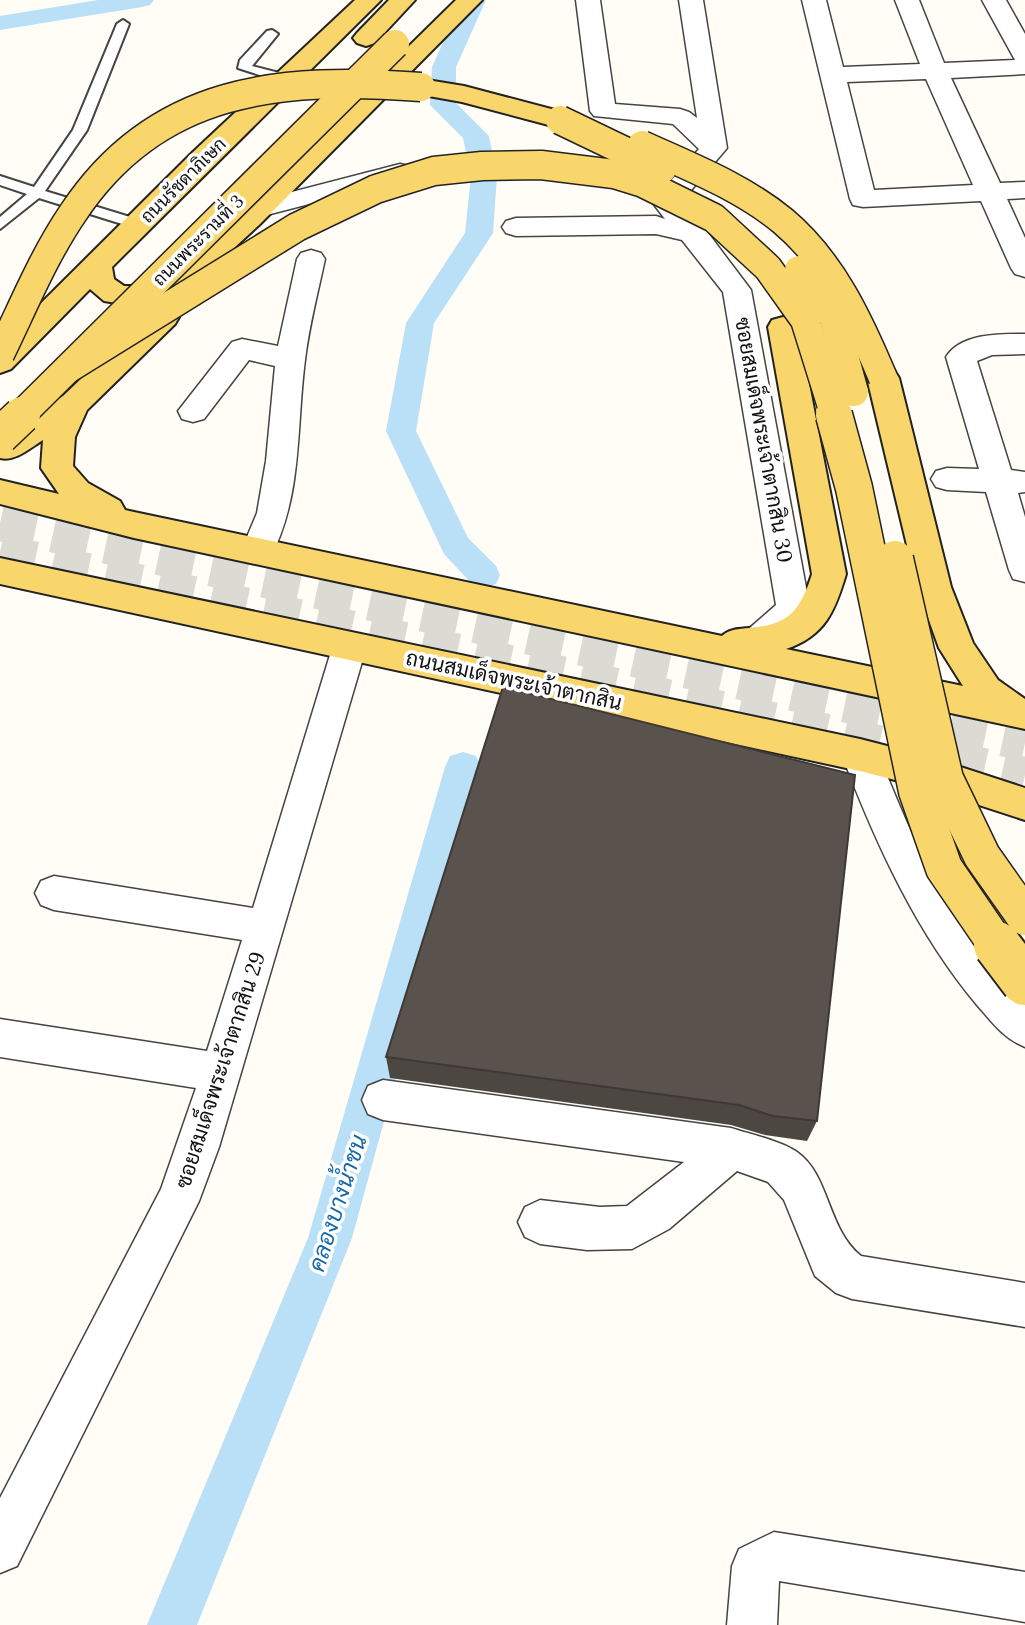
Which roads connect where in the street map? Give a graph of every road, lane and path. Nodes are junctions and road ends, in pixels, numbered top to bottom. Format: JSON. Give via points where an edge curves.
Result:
{"nodes":[{"id":1,"x":369,"y":0,"type":"edge"},
{"id":2,"x":402,"y":0,"type":"edge"},
{"id":3,"x":588,"y":0,"type":"edge"},
{"id":4,"x":691,"y":0,"type":"edge"},
{"id":5,"x":814,"y":0,"type":"edge"},
{"id":6,"x":907,"y":0,"type":"edge"},
{"id":7,"x":995,"y":0,"type":"edge"},
{"id":8,"x":455,"y":5,"type":"edge"},
{"id":9,"x":123,"y":24,"type":"dead end"},
{"id":10,"x":272,"y":34,"type":"dead end"},
{"id":11,"x":1025,"y":56,"type":"edge"},
{"id":12,"x":1025,"y":67,"type":"edge"},
{"id":13,"x":935,"y":71,"type":"junction"},
{"id":14,"x":834,"y":75,"type":"junction"},
{"id":15,"x":286,"y":79,"type":"junction"},
{"id":16,"x":560,"y":120,"type":"junction"},
{"id":17,"x":714,"y":148,"type":"junction"},
{"id":18,"x":572,"y":167,"type":"junction"},
{"id":19,"x":631,"y":171,"type":"junction"},
{"id":20,"x":691,"y":175,"type":"junction"},
{"id":21,"x":0,"y":180,"type":"edge"},
{"id":22,"x":992,"y":190,"type":"junction"},
{"id":23,"x":1025,"y":190,"type":"edge"},
{"id":24,"x":37,"y":193,"type":"junction"},
{"id":25,"x":666,"y":202,"type":"junction"},
{"id":26,"x":255,"y":214,"type":"junction"},
{"id":27,"x":0,"y":224,"type":"edge"},
{"id":28,"x":138,"y":224,"type":"junction"},
{"id":29,"x":516,"y":228,"type":"dead end"},
{"id":30,"x":695,"y":235,"type":"junction"},
{"id":31,"x":311,"y":259,"type":"dead end"},
{"id":32,"x":97,"y":267,"type":"junction"},
{"id":33,"x":1025,"y":268,"type":"edge"},
{"id":34,"x":155,"y":293,"type":"junction"},
{"id":35,"x":1025,"y":344,"type":"edge"},
{"id":36,"x":0,"y":354,"type":"edge"},
{"id":37,"x":290,"y":359,"type":"junction"},
{"id":38,"x":0,"y":362,"type":"edge"},
{"id":39,"x":69,"y":368,"type":"junction"},
{"id":40,"x":0,"y":398,"type":"edge"},
{"id":41,"x":74,"y":404,"type":"junction"},
{"id":42,"x":193,"y":411,"type":"dead end"},
{"id":43,"x":2,"y":446,"type":"edge"},
{"id":44,"x":947,"y":479,"type":"dead end"},
{"id":45,"x":1012,"y":482,"type":"edge"},
{"id":46,"x":0,"y":492,"type":"edge"},
{"id":47,"x":134,"y":525,"type":"junction"},
{"id":48,"x":257,"y":551,"type":"junction"},
{"id":49,"x":1025,"y":570,"type":"edge"},
{"id":50,"x":0,"y":571,"type":"edge"},
{"id":51,"x":57,"y":583,"type":"junction"},
{"id":52,"x":0,"y":584,"type":"edge"},
{"id":53,"x":756,"y":642,"type":"junction"},
{"id":54,"x":349,"y":645,"type":"junction"},
{"id":55,"x":709,"y":645,"type":"junction"},
{"id":56,"x":1018,"y":713,"type":"edge"},
{"id":57,"x":860,"y":755,"type":"junction"},
{"id":58,"x":1025,"y":804,"type":"edge"},
{"id":59,"x":54,"y":893,"type":"dead end"},
{"id":60,"x":1025,"y":917,"type":"edge"},
{"id":61,"x":266,"y":927,"type":"junction"},
{"id":62,"x":1025,"y":982,"type":"edge"},
{"id":63,"x":1025,"y":1028,"type":"edge"},
{"id":64,"x":0,"y":1038,"type":"edge"},
{"id":65,"x":219,"y":1072,"type":"junction"},
{"id":66,"x":383,"y":1100,"type":"dead end"},
{"id":67,"x":731,"y":1148,"type":"junction"},
{"id":68,"x":540,"y":1222,"type":"dead end"},
{"id":69,"x":1025,"y":1305,"type":"edge"},
{"id":70,"x":0,"y":1549,"type":"edge"},
{"id":71,"x":1025,"y":1597,"type":"edge"},
{"id":72,"x":751,"y":1625,"type":"edge"}],
"edges":[{"from":1,"to":15,"type":"main road","name":"ถนนรัชดาภิเษก"},
{"from":2,"to":40,"type":"main road","name":"ถนนพระรามที่ 3"},
{"from":3,"to":17,"type":"street","via":[[603,111],[680,117]]},
{"from":4,"to":17,"type":"street"},
{"from":5,"to":14,"type":"street"},
{"from":6,"to":13,"type":"street"},
{"from":7,"to":11,"type":"street"},
{"from":8,"to":26,"type":"main road"},
{"from":8,"to":34,"type":"main road","name":"ถนนพระรามที่ 3","bridge":true,"via":[[395,44]]},
{"from":9,"to":24,"type":"lane","via":[[80,130]]},
{"from":10,"to":15,"type":"lane","via":[[245,68]]},
{"from":12,"to":13,"type":"street"},
{"from":13,"to":14,"type":"street"},
{"from":13,"to":22,"type":"street"},
{"from":14,"to":22,"type":"street","via":[[863,199]]},
{"from":15,"to":28,"type":"main road","name":"ถนนรัชดาภิเษก"},
{"from":16,"to":36,"type":"main road","bridge":true,"via":[[464,94],[340,83],[254,90],[174,118],[144,136],[86,193],[63,228]]},
{"from":16,"to":56,"type":"main road","bridge":true,"via":[[639,143],[722,183],[783,221],[827,268],[858,318],[883,379],[934,587],[957,648],[985,690]]},
{"from":16,"to":60,"type":"main road","bridge":true,"via":[[696,186],[756,221],[833,316],[945,779],[982,856]]},
{"from":17,"to":20,"type":"street"},
{"from":18,"to":39,"type":"main road","bridge":true,"via":[[434,170],[376,189],[297,227]]},
{"from":18,"to":53,"type":"main road","bridge":true,"via":[[700,228],[747,274],[783,327],[829,574],[822,601],[808,622],[780,637]]},
{"from":18,"to":62,"type":"main road","bridge":true,"via":[[643,183],[714,218],[768,268],[805,320],[854,488],[917,791],[944,867]]},
{"from":19,"to":20,"type":"street"},
{"from":19,"to":25,"type":"street","name":"ซอยสมเด็จพระเจ้าตากสิน 30"},
{"from":19,"to":26,"type":"street","via":[[583,158],[516,153],[450,158]]},
{"from":20,"to":25,"type":"street"},
{"from":21,"to":24,"type":"lane"},
{"from":22,"to":23,"type":"street"},
{"from":22,"to":33,"type":"street"},
{"from":24,"to":27,"type":"lane"},
{"from":24,"to":28,"type":"lane"},
{"from":25,"to":30,"type":"street","name":"ซอยสมเด็จพระเจ้าตากสิน 30"},
{"from":26,"to":34,"type":"main road"},
{"from":26,"to":41,"type":"main road","via":[[202,280]]},
{"from":28,"to":32,"type":"main road","name":"ถนนรัชดาภิเษก"},
{"from":29,"to":30,"type":"street","via":[[656,225]]},
{"from":30,"to":53,"type":"street","name":"ซอยสมเด็จพระเจ้าตากสิน 30","via":[[737,290],[793,609]]},
{"from":31,"to":37,"type":"street"},
{"from":32,"to":34,"type":"main road","via":[[100,283],[112,292]]},
{"from":32,"to":38,"type":"main road","name":"ถนนรัชดาภิเษก"},
{"from":34,"to":39,"type":"main road","name":"ถนนพระรามที่ 3","bridge":true},
{"from":34,"to":43,"type":"main road"},
{"from":35,"to":45,"type":"street","via":[[995,344],[961,357]]},
{"from":37,"to":42,"type":"street","via":[[242,349]]},
{"from":37,"to":48,"type":"street","via":[[282,461],[275,500]]},
{"from":39,"to":43,"type":"main road","name":"ถนนพระรามที่ 3","bridge":true},
{"from":41,"to":43,"type":"main road"},
{"from":41,"to":47,"type":"main road","via":[[59,437],[57,468],[76,492]]},
{"from":44,"to":45,"type":"street"},
{"from":45,"to":49,"type":"street"},
{"from":46,"to":47,"type":"main road"},
{"from":47,"to":48,"type":"main road"},
{"from":48,"to":55,"type":"main road"},
{"from":50,"to":51,"type":"main road","name":"ถนนสมเด็จพระเจ้าตากสิน"},
{"from":51,"to":52,"type":"main road"},
{"from":51,"to":54,"type":"main road","name":"ถนนสมเด็จพระเจ้าตากสิน"},
{"from":53,"to":55,"type":"main road"},
{"from":54,"to":57,"type":"main road","name":"ถนนสมเด็จพระเจ้าตากสิน"},
{"from":54,"to":61,"type":"street","name":"ซอยสมเด็จพระเจ้าตากสิน 29"},
{"from":55,"to":56,"type":"main road"},
{"from":57,"to":58,"type":"main road","name":"ถนนสมเด็จพระเจ้าตากสิน"},
{"from":57,"to":63,"type":"street","via":[[915,877],[973,973]]},
{"from":59,"to":61,"type":"street"},
{"from":61,"to":65,"type":"street","name":"ซอยสมเด็จพระเจ้าตากสิน 29"},
{"from":64,"to":65,"type":"street"},
{"from":65,"to":70,"type":"street","name":"ซอยสมเด็จพระเจ้าตากสิน 29","via":[[178,1201]]},
{"from":66,"to":67,"type":"street"},
{"from":67,"to":68,"type":"street","via":[[632,1227],[602,1229]]},
{"from":67,"to":69,"type":"street","via":[[782,1166],[799,1185],[831,1259],[852,1277]]},
{"from":71,"to":72,"type":"street","via":[[774,1556],[756,1566]]}]}
